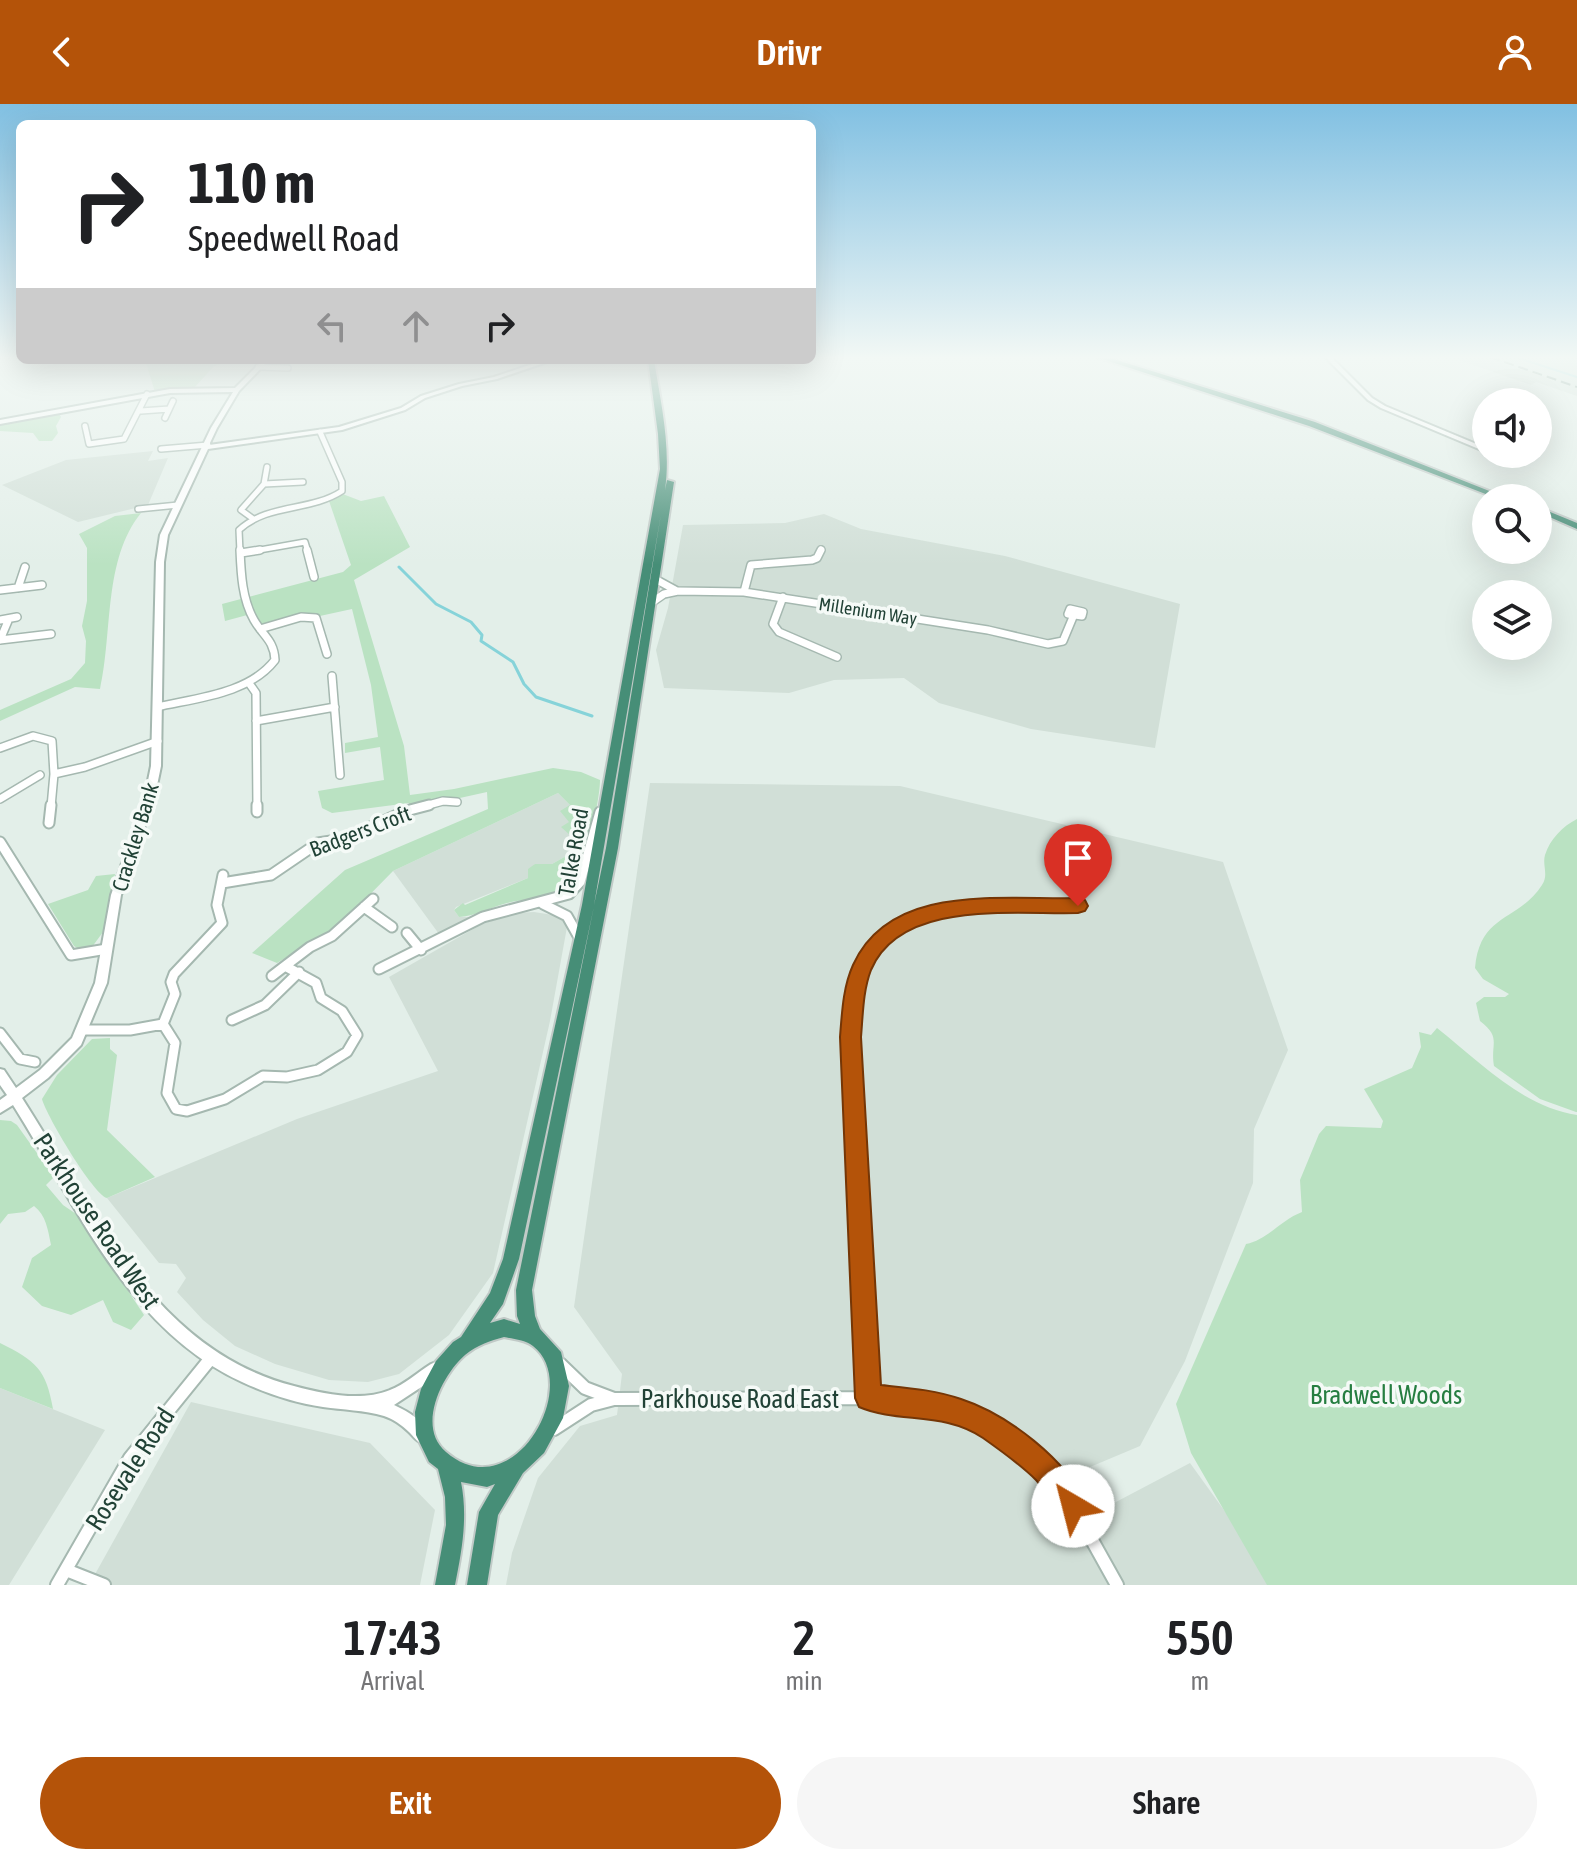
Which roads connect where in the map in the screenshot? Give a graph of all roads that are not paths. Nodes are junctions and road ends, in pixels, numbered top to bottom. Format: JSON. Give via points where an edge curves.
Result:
{"nodes":[{"id":1,"x":85,"y":426,"type":"dead end"},
{"id":2,"x":133,"y":426,"type":"edge"},
{"id":3,"x":218,"y":426,"type":"edge"},
{"id":4,"x":341,"y":426,"type":"edge"},
{"id":5,"x":659,"y":426,"type":"edge"},
{"id":6,"x":666,"y":426,"type":"edge"},
{"id":7,"x":1317,"y":426,"type":"edge"},
{"id":8,"x":1332,"y":426,"type":"edge"},
{"id":9,"x":1429,"y":426,"type":"edge"},
{"id":10,"x":320,"y":432,"type":"junction"},
{"id":11,"x":208,"y":444,"type":"junction"},
{"id":12,"x":1472,"y":444,"type":"edge"},
{"id":13,"x":165,"y":448,"type":"dead end"},
{"id":14,"x":276,"y":467,"type":"dead end"},
{"id":15,"x":303,"y":482,"type":"dead end"},
{"id":16,"x":264,"y":484,"type":"junction"},
{"id":17,"x":1480,"y":484,"type":"edge"},
{"id":18,"x":1472,"y":486,"type":"edge"},
{"id":19,"x":178,"y":505,"type":"junction"},
{"id":20,"x":138,"y":509,"type":"dead end"},
{"id":21,"x":1552,"y":516,"type":"edge"},
{"id":22,"x":252,"y":518,"type":"junction"},
{"id":23,"x":1552,"y":518,"type":"edge"},
{"id":24,"x":1577,"y":528,"type":"edge"},
{"id":25,"x":821,"y":549,"type":"dead end"},
{"id":26,"x":241,"y":553,"type":"junction"},
{"id":27,"x":25,"y":567,"type":"dead end"},
{"id":28,"x":314,"y":577,"type":"dead end"},
{"id":29,"x":655,"y":579,"type":"junction"},
{"id":30,"x":42,"y":585,"type":"dead end"},
{"id":31,"x":18,"y":588,"type":"junction"},
{"id":32,"x":0,"y":590,"type":"edge"},
{"id":33,"x":678,"y":591,"type":"junction"},
{"id":34,"x":744,"y":592,"type":"junction"},
{"id":35,"x":783,"y":597,"type":"junction"},
{"id":36,"x":651,"y":603,"type":"junction"},
{"id":37,"x":17,"y":617,"type":"dead end"},
{"id":38,"x":1073,"y":617,"type":"dead end"},
{"id":39,"x":4,"y":620,"type":"edge"},
{"id":40,"x":260,"y":629,"type":"junction"},
{"id":41,"x":46,"y":636,"type":"dead end"},
{"id":42,"x":0,"y":640,"type":"edge"},
{"id":43,"x":327,"y":654,"type":"dead end"},
{"id":44,"x":837,"y":657,"type":"dead end"},
{"id":45,"x":332,"y":676,"type":"dead end"},
{"id":46,"x":249,"y":683,"type":"junction"},
{"id":47,"x":157,"y":707,"type":"junction"},
{"id":48,"x":335,"y":707,"type":"junction"},
{"id":49,"x":256,"y":721,"type":"junction"},
{"id":50,"x":158,"y":741,"type":"junction"},
{"id":51,"x":0,"y":748,"type":"edge"},
{"id":52,"x":612,"y":772,"type":"junction"},
{"id":53,"x":54,"y":774,"type":"junction"},
{"id":54,"x":340,"y":775,"type":"dead end"},
{"id":55,"x":36,"y":779,"type":"dead end"},
{"id":56,"x":0,"y":799,"type":"edge"},
{"id":57,"x":457,"y":802,"type":"dead end"},
{"id":58,"x":257,"y":812,"type":"dead end"},
{"id":59,"x":49,"y":823,"type":"dead end"},
{"id":60,"x":0,"y":842,"type":"edge"},
{"id":61,"x":373,"y":899,"type":"dead end"},
{"id":62,"x":539,"y":903,"type":"junction"},
{"id":63,"x":1078,"y":906,"type":"dead end"},
{"id":64,"x":364,"y":907,"type":"junction"},
{"id":65,"x":392,"y":927,"type":"dead end"},
{"id":66,"x":407,"y":933,"type":"dead end"},
{"id":67,"x":580,"y":940,"type":"junction"},
{"id":68,"x":107,"y":949,"type":"junction"},
{"id":69,"x":421,"y":950,"type":"junction"},
{"id":70,"x":285,"y":966,"type":"junction"},
{"id":71,"x":379,"y":969,"type":"dead end"},
{"id":72,"x":299,"y":972,"type":"junction"},
{"id":73,"x":272,"y":976,"type":"dead end"},
{"id":74,"x":232,"y":1020,"type":"dead end"},
{"id":75,"x":163,"y":1024,"type":"junction"},
{"id":76,"x":84,"y":1030,"type":"junction"},
{"id":77,"x":0,"y":1033,"type":"edge"},
{"id":78,"x":35,"y":1062,"type":"dead end"},
{"id":79,"x":0,"y":1074,"type":"edge"},
{"id":80,"x":15,"y":1096,"type":"junction"},
{"id":81,"x":0,"y":1107,"type":"edge"},
{"id":82,"x":534,"y":1336,"type":"junction"},
{"id":83,"x":469,"y":1339,"type":"junction"},
{"id":84,"x":552,"y":1354,"type":"junction"},
{"id":85,"x":211,"y":1358,"type":"junction"},
{"id":86,"x":441,"y":1366,"type":"junction"},
{"id":87,"x":868,"y":1398,"type":"junction"},
{"id":88,"x":614,"y":1399,"type":"junction"},
{"id":89,"x":363,"y":1404,"type":"junction"},
{"id":90,"x":543,"y":1441,"type":"junction"},
{"id":91,"x":431,"y":1447,"type":"junction"},
{"id":92,"x":518,"y":1465,"type":"junction"},
{"id":93,"x":446,"y":1466,"type":"junction"},
{"id":94,"x":66,"y":1570,"type":"junction"},
{"id":95,"x":57,"y":1585,"type":"edge"},
{"id":96,"x":104,"y":1585,"type":"edge"},
{"id":97,"x":445,"y":1585,"type":"edge"},
{"id":98,"x":477,"y":1585,"type":"edge"},
{"id":99,"x":1117,"y":1585,"type":"edge"}],
"edges":[{"from":1,"to":2,"type":"street","via":[[88,444],[119,441]]},
{"from":3,"to":11,"type":"street","name":"Crackley Bank"},
{"from":4,"to":10,"type":"street"},
{"from":5,"to":52,"type":"highway","name":"Talke Road","via":[[664,469]]},
{"from":6,"to":29,"type":"highway","name":"Talke Road","via":[[672,469]]},
{"from":7,"to":18,"type":"highway"},
{"from":8,"to":17,"type":"highway"},
{"from":9,"to":12,"type":"street"},
{"from":10,"to":11,"type":"street"},
{"from":10,"to":22,"type":"street","via":[[342,491],[320,503]]},
{"from":11,"to":13,"type":"street"},
{"from":11,"to":19,"type":"street","name":"Crackley Bank"},
{"from":14,"to":16,"type":"street","via":[[267,468]]},
{"from":15,"to":16,"type":"street"},
{"from":16,"to":22,"type":"street","via":[[241,510]]},
{"from":19,"to":20,"type":"street"},
{"from":19,"to":47,"type":"street","name":"Crackley Bank","via":[[161,548]]},
{"from":21,"to":24,"type":"highway"},
{"from":22,"to":26,"type":"street","via":[[239,530]]},
{"from":23,"to":24,"type":"highway"},
{"from":25,"to":34,"type":"street","via":[[812,560],[751,565]]},
{"from":26,"to":28,"type":"street","via":[[305,542]]},
{"from":26,"to":40,"type":"street","via":[[242,588]]},
{"from":27,"to":31,"type":"street"},
{"from":29,"to":33,"type":"street","name":"Millenium Way"},
{"from":29,"to":36,"type":"highway","name":"Talke Road"},
{"from":30,"to":31,"type":"street"},
{"from":31,"to":32,"type":"street"},
{"from":33,"to":34,"type":"street","name":"Millenium Way"},
{"from":33,"to":36,"type":"street","name":"Millenium Way"},
{"from":34,"to":35,"type":"street","name":"Millenium Way"},
{"from":35,"to":38,"type":"street","name":"Millenium Way","via":[[1056,644],[1067,635]]},
{"from":35,"to":44,"type":"street","via":[[773,624],[780,634]]},
{"from":36,"to":82,"type":"highway","name":"Talke Road","via":[[612,848],[524,1290]]},
{"from":37,"to":39,"type":"street"},
{"from":39,"to":42,"type":"street"},
{"from":40,"to":43,"type":"street","via":[[316,618]]},
{"from":40,"to":46,"type":"street","via":[[273,645],[275,659]]},
{"from":41,"to":42,"type":"street"},
{"from":45,"to":48,"type":"street"},
{"from":46,"to":47,"type":"street"},
{"from":46,"to":49,"type":"street","via":[[256,693]]},
{"from":47,"to":50,"type":"street","name":"Crackley Bank"},
{"from":48,"to":49,"type":"street"},
{"from":48,"to":54,"type":"street"},
{"from":49,"to":58,"type":"street"},
{"from":50,"to":53,"type":"street"},
{"from":50,"to":68,"type":"street","name":"Crackley Bank","via":[[149,800],[116,895]]},
{"from":51,"to":53,"type":"street","via":[[16,739],[45,737],[52,741]]},
{"from":52,"to":62,"type":"street","via":[[580,882],[569,894]]},
{"from":52,"to":67,"type":"highway","name":"Talke Road"},
{"from":53,"to":59,"type":"street"},
{"from":55,"to":56,"type":"street"},
{"from":57,"to":75,"type":"street","name":"Badgers Croft","via":[[443,801],[359,827],[344,839],[306,849],[271,875],[222,879],[217,905],[222,923],[174,974],[175,994]]},
{"from":60,"to":68,"type":"street","via":[[71,955]]},
{"from":61,"to":64,"type":"street"},
{"from":62,"to":67,"type":"street","via":[[567,914]]},
{"from":62,"to":69,"type":"street","via":[[483,917]]},
{"from":63,"to":87,"type":"street","via":[[946,909],[917,915],[878,940],[862,967],[850,1039]]},
{"from":64,"to":65,"type":"street"},
{"from":64,"to":70,"type":"street","via":[[332,936]]},
{"from":66,"to":69,"type":"street"},
{"from":67,"to":83,"type":"highway","name":"Talke Road","via":[[511,1259],[497,1298]]},
{"from":68,"to":76,"type":"street","name":"Crackley Bank"},
{"from":69,"to":71,"type":"street"},
{"from":70,"to":72,"type":"street"},
{"from":70,"to":73,"type":"street"},
{"from":72,"to":74,"type":"street","via":[[265,1005]]},
{"from":72,"to":75,"type":"street","via":[[316,983],[321,998],[342,1011],[357,1035],[341,1059],[297,1075],[260,1077],[230,1096],[181,1111],[168,1101],[175,1043]]},
{"from":75,"to":76,"type":"street"},
{"from":76,"to":80,"type":"street","name":"Crackley Bank","via":[[56,1064]]},
{"from":77,"to":78,"type":"street","via":[[20,1059]]},
{"from":79,"to":80,"type":"street","name":"Parkhouse Road West"},
{"from":80,"to":81,"type":"street","name":"Crackley Bank"},
{"from":80,"to":85,"type":"street","name":"Parkhouse Road West","via":[[146,1300]]},
{"from":82,"to":83,"type":"highway","via":[[504,1328]]},
{"from":82,"to":84,"type":"highway"},
{"from":83,"to":86,"type":"highway"},
{"from":84,"to":88,"type":"street","name":"Parkhouse Road East","via":[[585,1388]]},
{"from":84,"to":90,"type":"highway","via":[[560,1396]]},
{"from":85,"to":89,"type":"street","name":"Parkhouse Road West","via":[[280,1389]]},
{"from":85,"to":94,"type":"street","name":"Rosevale Road","via":[[130,1458]]},
{"from":86,"to":89,"type":"street","name":"Parkhouse Road West","via":[[394,1397]]},
{"from":86,"to":91,"type":"highway","via":[[425,1413]]},
{"from":87,"to":88,"type":"street","name":"Parkhouse Road East"},
{"from":87,"to":99,"type":"street","name":"Parkhouse Road East","via":[[962,1413],[1020,1447],[1073,1506]]},
{"from":88,"to":90,"type":"street","name":"Parkhouse Road East","via":[[559,1422]]},
{"from":89,"to":91,"type":"street","name":"Parkhouse Road West","via":[[412,1421]]},
{"from":90,"to":92,"type":"highway"},
{"from":91,"to":93,"type":"highway"},
{"from":92,"to":93,"type":"highway","via":[[479,1477]]},
{"from":92,"to":98,"type":"highway","via":[[489,1512]]},
{"from":93,"to":97,"type":"highway","via":[[456,1491],[458,1518]]},
{"from":94,"to":95,"type":"street","name":"Rosevale Road"},
{"from":94,"to":96,"type":"street"}]}
